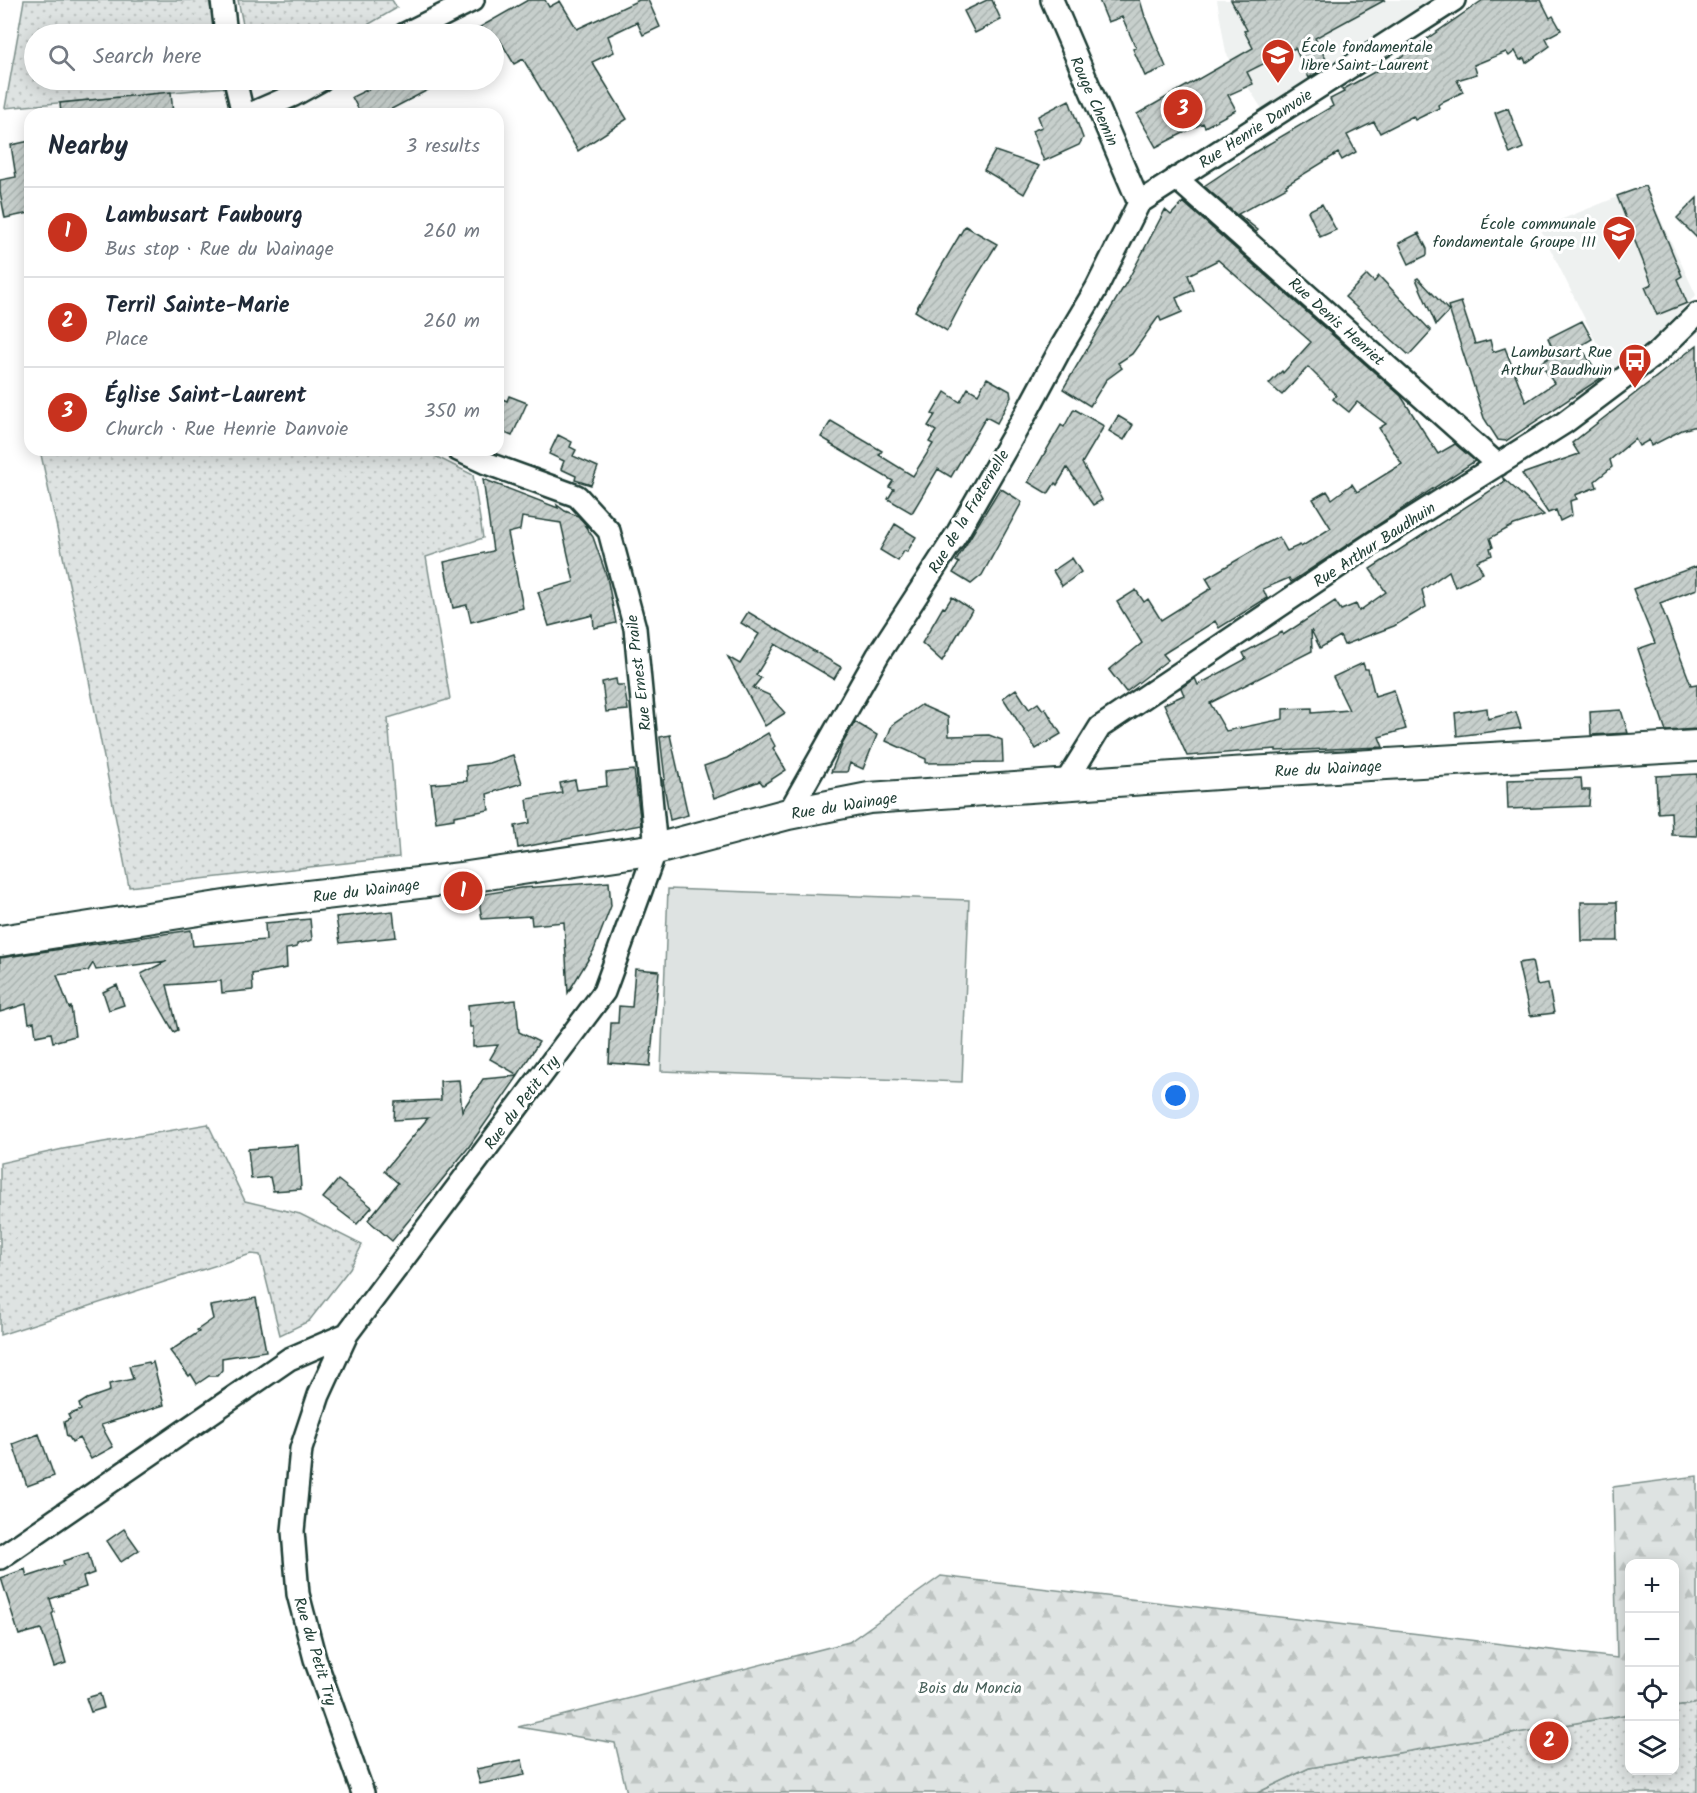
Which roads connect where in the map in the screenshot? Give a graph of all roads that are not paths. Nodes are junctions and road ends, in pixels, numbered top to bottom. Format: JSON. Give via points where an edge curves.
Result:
{"nodes":[{"id":1,"x":222,"y":0,"type":"edge"},
{"id":2,"x":473,"y":0,"type":"edge"},
{"id":3,"x":1052,"y":0,"type":"edge"},
{"id":4,"x":1454,"y":0,"type":"edge"},
{"id":5,"x":225,"y":24,"type":"edge"},
{"id":6,"x":425,"y":24,"type":"edge"},
{"id":7,"x":237,"y":90,"type":"edge"},
{"id":8,"x":303,"y":90,"type":"edge"},
{"id":9,"x":242,"y":108,"type":"edge"},
{"id":10,"x":264,"y":108,"type":"edge"},
{"id":11,"x":1176,"y":178,"type":"junction"},
{"id":12,"x":1139,"y":203,"type":"junction"},
{"id":13,"x":1697,"y":314,"type":"edge"},
{"id":14,"x":471,"y":456,"type":"edge"},
{"id":15,"x":1498,"y":465,"type":"junction"},
{"id":16,"x":1697,"y":746,"type":"edge"},
{"id":17,"x":1064,"y":785,"type":"junction"},
{"id":18,"x":788,"y":814,"type":"junction"},
{"id":19,"x":656,"y":849,"type":"junction"},
{"id":20,"x":0,"y":941,"type":"edge"},
{"id":21,"x":347,"y":1334,"type":"junction"},
{"id":22,"x":0,"y":1558,"type":"edge"},
{"id":23,"x":363,"y":1793,"type":"edge"}],
"edges":[{"from":1,"to":5,"type":"street"},
{"from":2,"to":6,"type":"street"},
{"from":3,"to":12,"type":"street","name":"Rouge Chemin"},
{"from":4,"to":11,"type":"street","name":"Rue Henrie Danvoie"},
{"from":7,"to":9,"type":"street"},
{"from":8,"to":10,"type":"street"},
{"from":11,"to":12,"type":"street","name":"Rue Henrie Danvoie"},
{"from":11,"to":15,"type":"street","name":"Rue Denis Henriet"},
{"from":12,"to":18,"type":"street","name":"Rue de la Fraternelle","via":[[1025,415],[963,522],[878,655]]},
{"from":13,"to":15,"type":"street","name":"Rue Arthur Baudhuin","via":[[1626,379]]},
{"from":14,"to":19,"type":"street","name":"Rue Ernest Praile","via":[[577,496],[609,531],[635,628]]},
{"from":15,"to":17,"type":"street","name":"Rue Arthur Baudhuin","via":[[1373,543],[1100,727]]},
{"from":16,"to":17,"type":"main road","name":"Rue du Wainage"},
{"from":17,"to":18,"type":"main road","name":"Rue du Wainage","via":[[869,798]]},
{"from":18,"to":19,"type":"main road","name":"Rue du Wainage"},
{"from":19,"to":20,"type":"main road","name":"Rue du Wainage","via":[[461,878],[231,905]]},
{"from":19,"to":21,"type":"street","name":"Rue du Petit Try","via":[[604,992]]},
{"from":21,"to":22,"type":"street","name":"Rue du Petit Try","via":[[289,1359]]},
{"from":21,"to":23,"type":"street","name":"Rue du Petit Try","via":[[319,1395],[302,1449],[293,1531],[298,1594],[315,1659]]}]}
